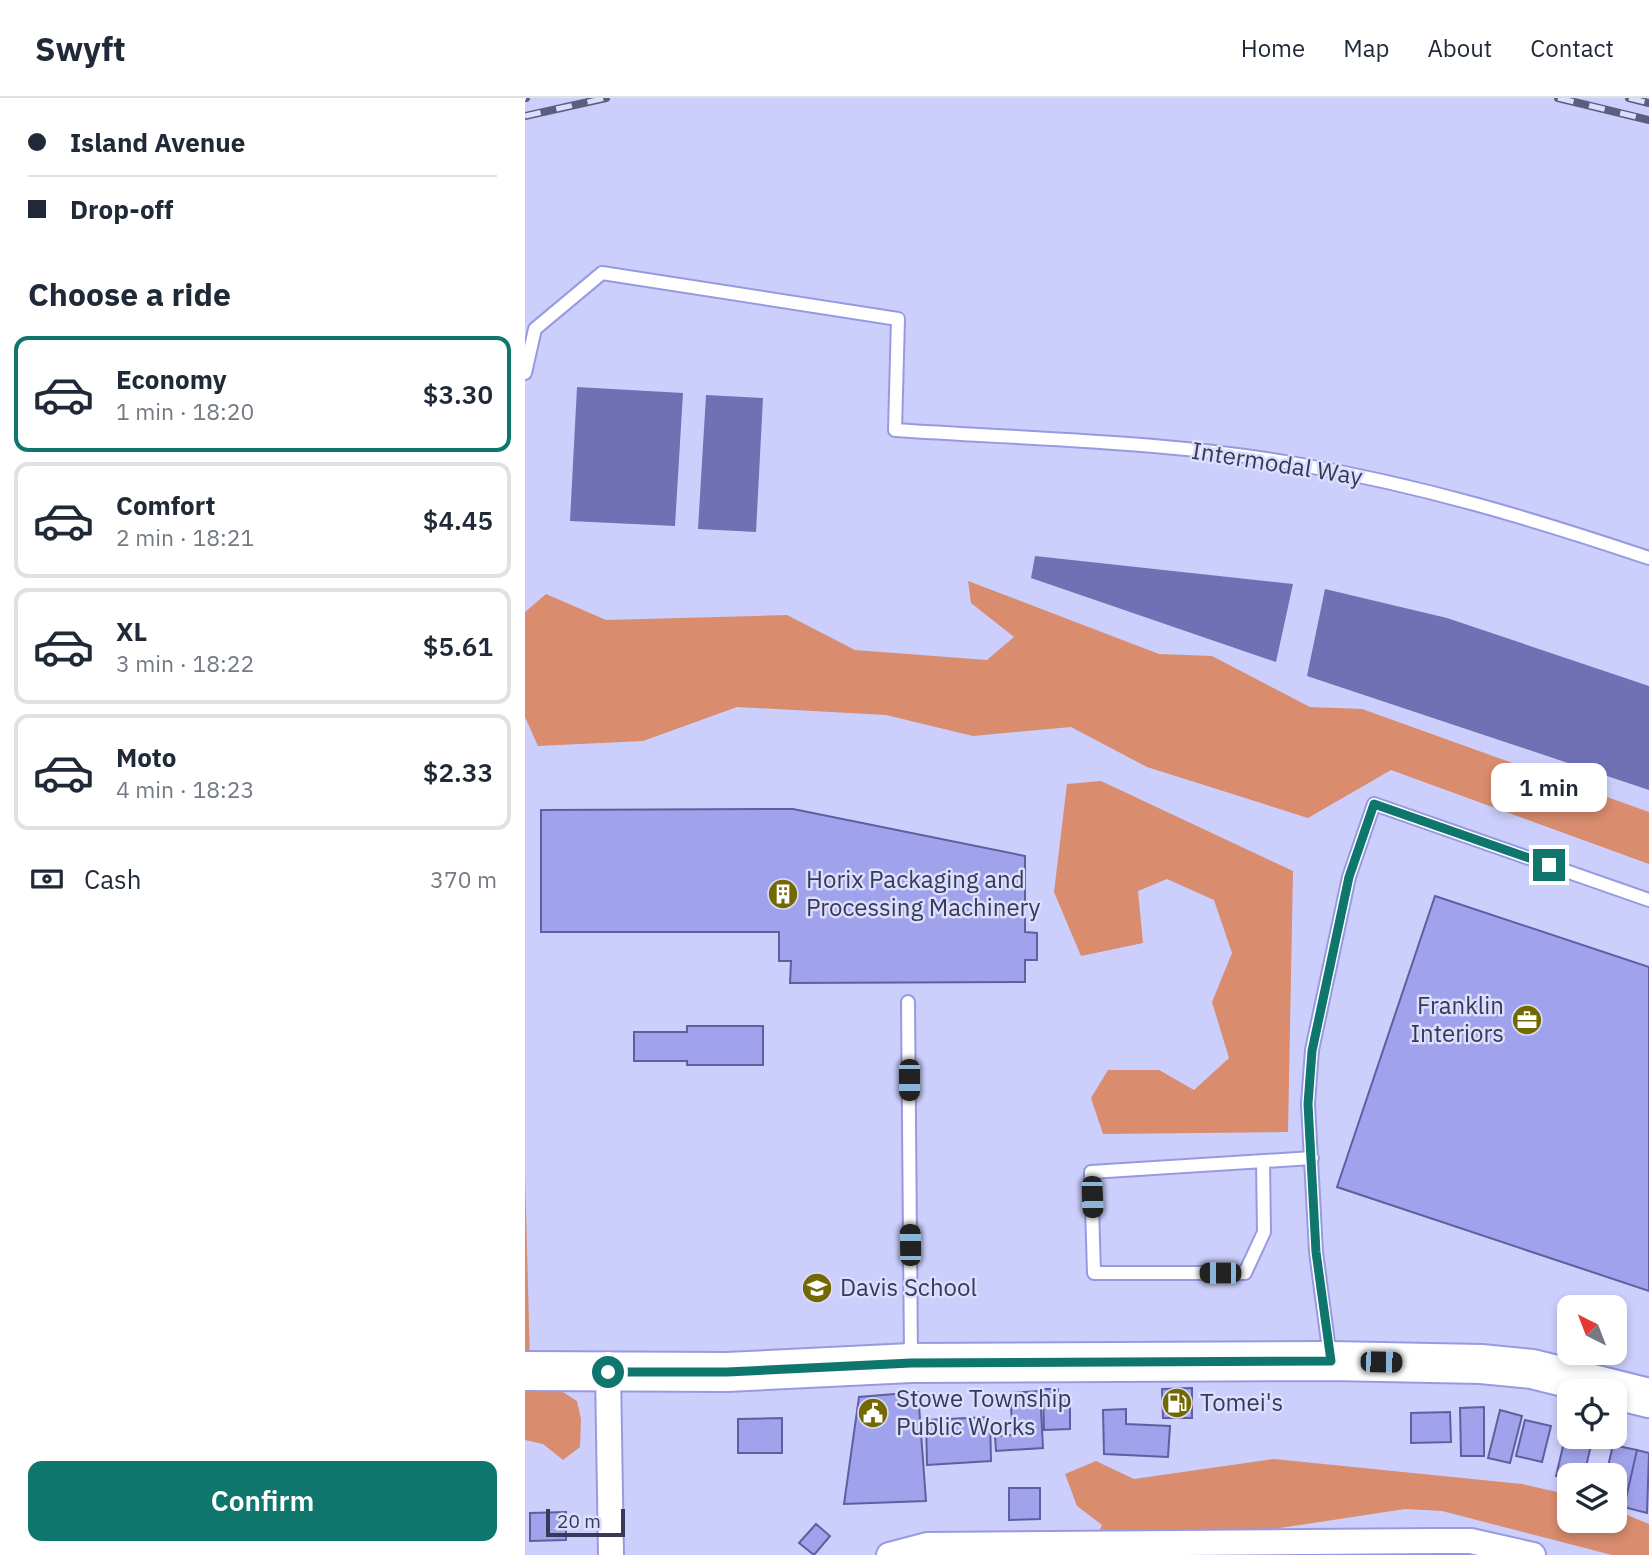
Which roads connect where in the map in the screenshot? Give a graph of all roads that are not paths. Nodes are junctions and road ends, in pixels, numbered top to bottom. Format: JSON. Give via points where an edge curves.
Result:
{"nodes":[{"id":1,"x":525,"y":373,"type":"edge"},
{"id":2,"x":1649,"y":558,"type":"edge"},
{"id":3,"x":1649,"y":900,"type":"edge"},
{"id":4,"x":908,"y":1002,"type":"dead end"},
{"id":5,"x":1311,"y":1158,"type":"junction"},
{"id":6,"x":1263,"y":1161,"type":"junction"},
{"id":7,"x":1331,"y":1361,"type":"junction"},
{"id":8,"x":911,"y":1363,"type":"junction"},
{"id":9,"x":525,"y":1371,"type":"edge"},
{"id":10,"x":608,"y":1372,"type":"junction"},
{"id":11,"x":1649,"y":1398,"type":"edge"},
{"id":12,"x":611,"y":1555,"type":"edge"},
{"id":13,"x":889,"y":1555,"type":"edge"},
{"id":14,"x":1532,"y":1555,"type":"edge"}],
"edges":[{"from":1,"to":2,"type":"lane","name":"Intermodal Way","via":[[535,329],[601,273],[898,319],[895,430],[1178,449],[1299,464],[1428,490]]},
{"from":3,"to":5,"type":"lane","via":[[1374,804],[1349,877],[1312,1051],[1308,1104]]},
{"from":4,"to":8,"type":"lane"},
{"from":5,"to":6,"type":"lane"},
{"from":5,"to":7,"type":"lane","via":[[1316,1252]]},
{"from":6,"to":6,"type":"lane","via":[[1091,1172],[1094,1273],[1245,1273],[1264,1232]]},
{"from":7,"to":8,"type":"main road"},
{"from":7,"to":11,"type":"main road","via":[[1532,1369]]},
{"from":8,"to":10,"type":"main road","via":[[727,1372]]},
{"from":9,"to":10,"type":"main road"},
{"from":10,"to":12,"type":"street"},
{"from":13,"to":14,"type":"street","via":[[927,1545],[1436,1541],[1471,1542]]}]}
